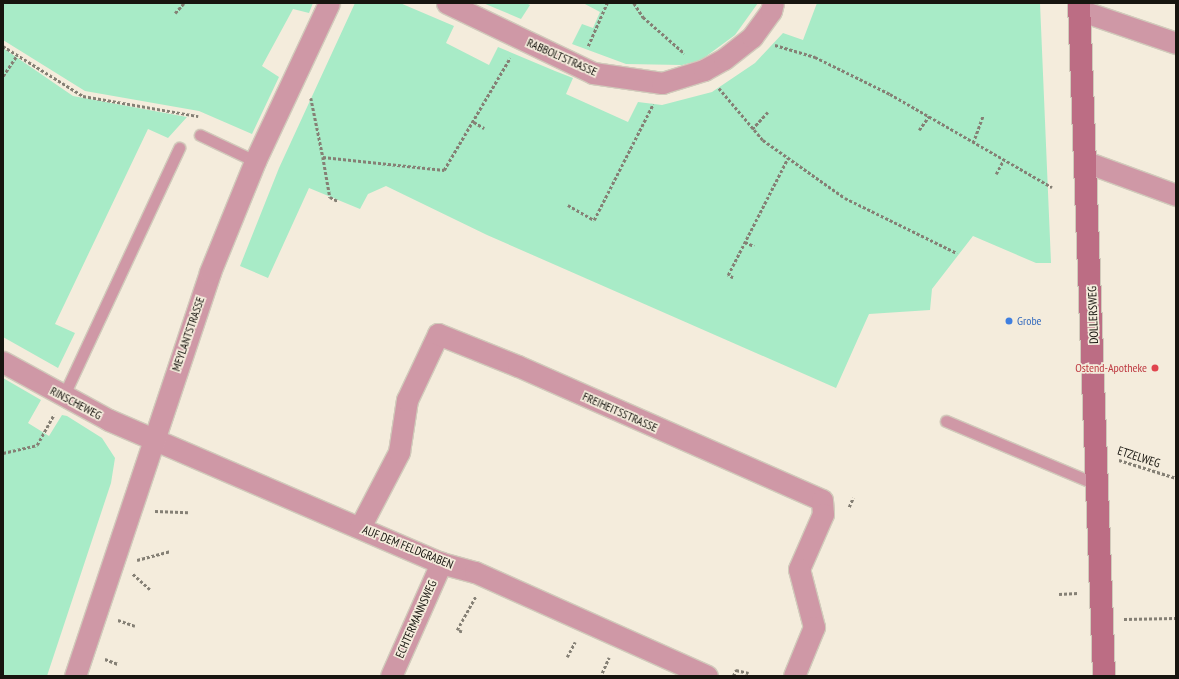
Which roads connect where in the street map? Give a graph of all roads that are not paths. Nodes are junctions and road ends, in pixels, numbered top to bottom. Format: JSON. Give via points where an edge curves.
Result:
{"nodes":[{"id":1,"x":329,"y":3,"type":"edge"},
{"id":2,"x":447,"y":3,"type":"edge"},
{"id":3,"x":773,"y":3,"type":"edge"},
{"id":4,"x":1079,"y":6,"type":"edge"},
{"id":5,"x":1176,"y":43,"type":"edge"},
{"id":6,"x":200,"y":135,"type":"dead end"},
{"id":7,"x":179,"y":148,"type":"dead end"},
{"id":8,"x":254,"y":161,"type":"junction"},
{"id":9,"x":1086,"y":162,"type":"junction"},
{"id":10,"x":1176,"y":195,"type":"edge"},
{"id":11,"x":3,"y":362,"type":"edge"},
{"id":12,"x":64,"y":397,"type":"junction"},
{"id":13,"x":946,"y":421,"type":"dead end"},
{"id":14,"x":152,"y":438,"type":"junction"},
{"id":15,"x":1098,"y":485,"type":"junction"},
{"id":16,"x":360,"y":527,"type":"junction"},
{"id":17,"x":441,"y":563,"type":"junction"},
{"id":18,"x":74,"y":676,"type":"edge"},
{"id":19,"x":391,"y":676,"type":"edge"},
{"id":20,"x":707,"y":676,"type":"edge"},
{"id":21,"x":794,"y":676,"type":"edge"},
{"id":22,"x":1104,"y":676,"type":"edge"}],
"edges":[{"from":1,"to":8,"type":"street","name":"MEYLANTSTRASSE"},
{"from":2,"to":3,"type":"street","name":"RABBOLTSTRASSE","via":[[592,73],[664,82],[704,70],[752,37],[771,11]]},
{"from":4,"to":5,"type":"street"},
{"from":4,"to":9,"type":"main road","name":"DOLLERSWEG"},
{"from":6,"to":8,"type":"lane"},
{"from":7,"to":12,"type":"lane"},
{"from":8,"to":14,"type":"street","name":"MEYLANTSTRASSE","via":[[210,272]]},
{"from":9,"to":10,"type":"street"},
{"from":9,"to":15,"type":"main road","name":"DOLLERSWEG"},
{"from":11,"to":12,"type":"street","name":"RINSCHEWEG"},
{"from":12,"to":14,"type":"street","name":"RINSCHEWEG"},
{"from":13,"to":15,"type":"lane"},
{"from":14,"to":16,"type":"street","name":"AUF DEM FELDGRABEN"},
{"from":14,"to":18,"type":"street","name":"MEYLANTSTRASSE"},
{"from":15,"to":22,"type":"main road","name":"DOLLERSWEG"},
{"from":16,"to":17,"type":"street","name":"AUF DEM FELDGRABEN"},
{"from":16,"to":21,"type":"street","name":"FREIHEITSSTRASSE","via":[[399,452],[407,400],[438,334],[518,366],[822,500],[823,514],[799,569],[814,627]]},
{"from":17,"to":19,"type":"street","name":"ECHTERMANNSWEG"},
{"from":17,"to":20,"type":"street","name":"AUF DEM FELDGRABEN","via":[[484,577]]}]}
